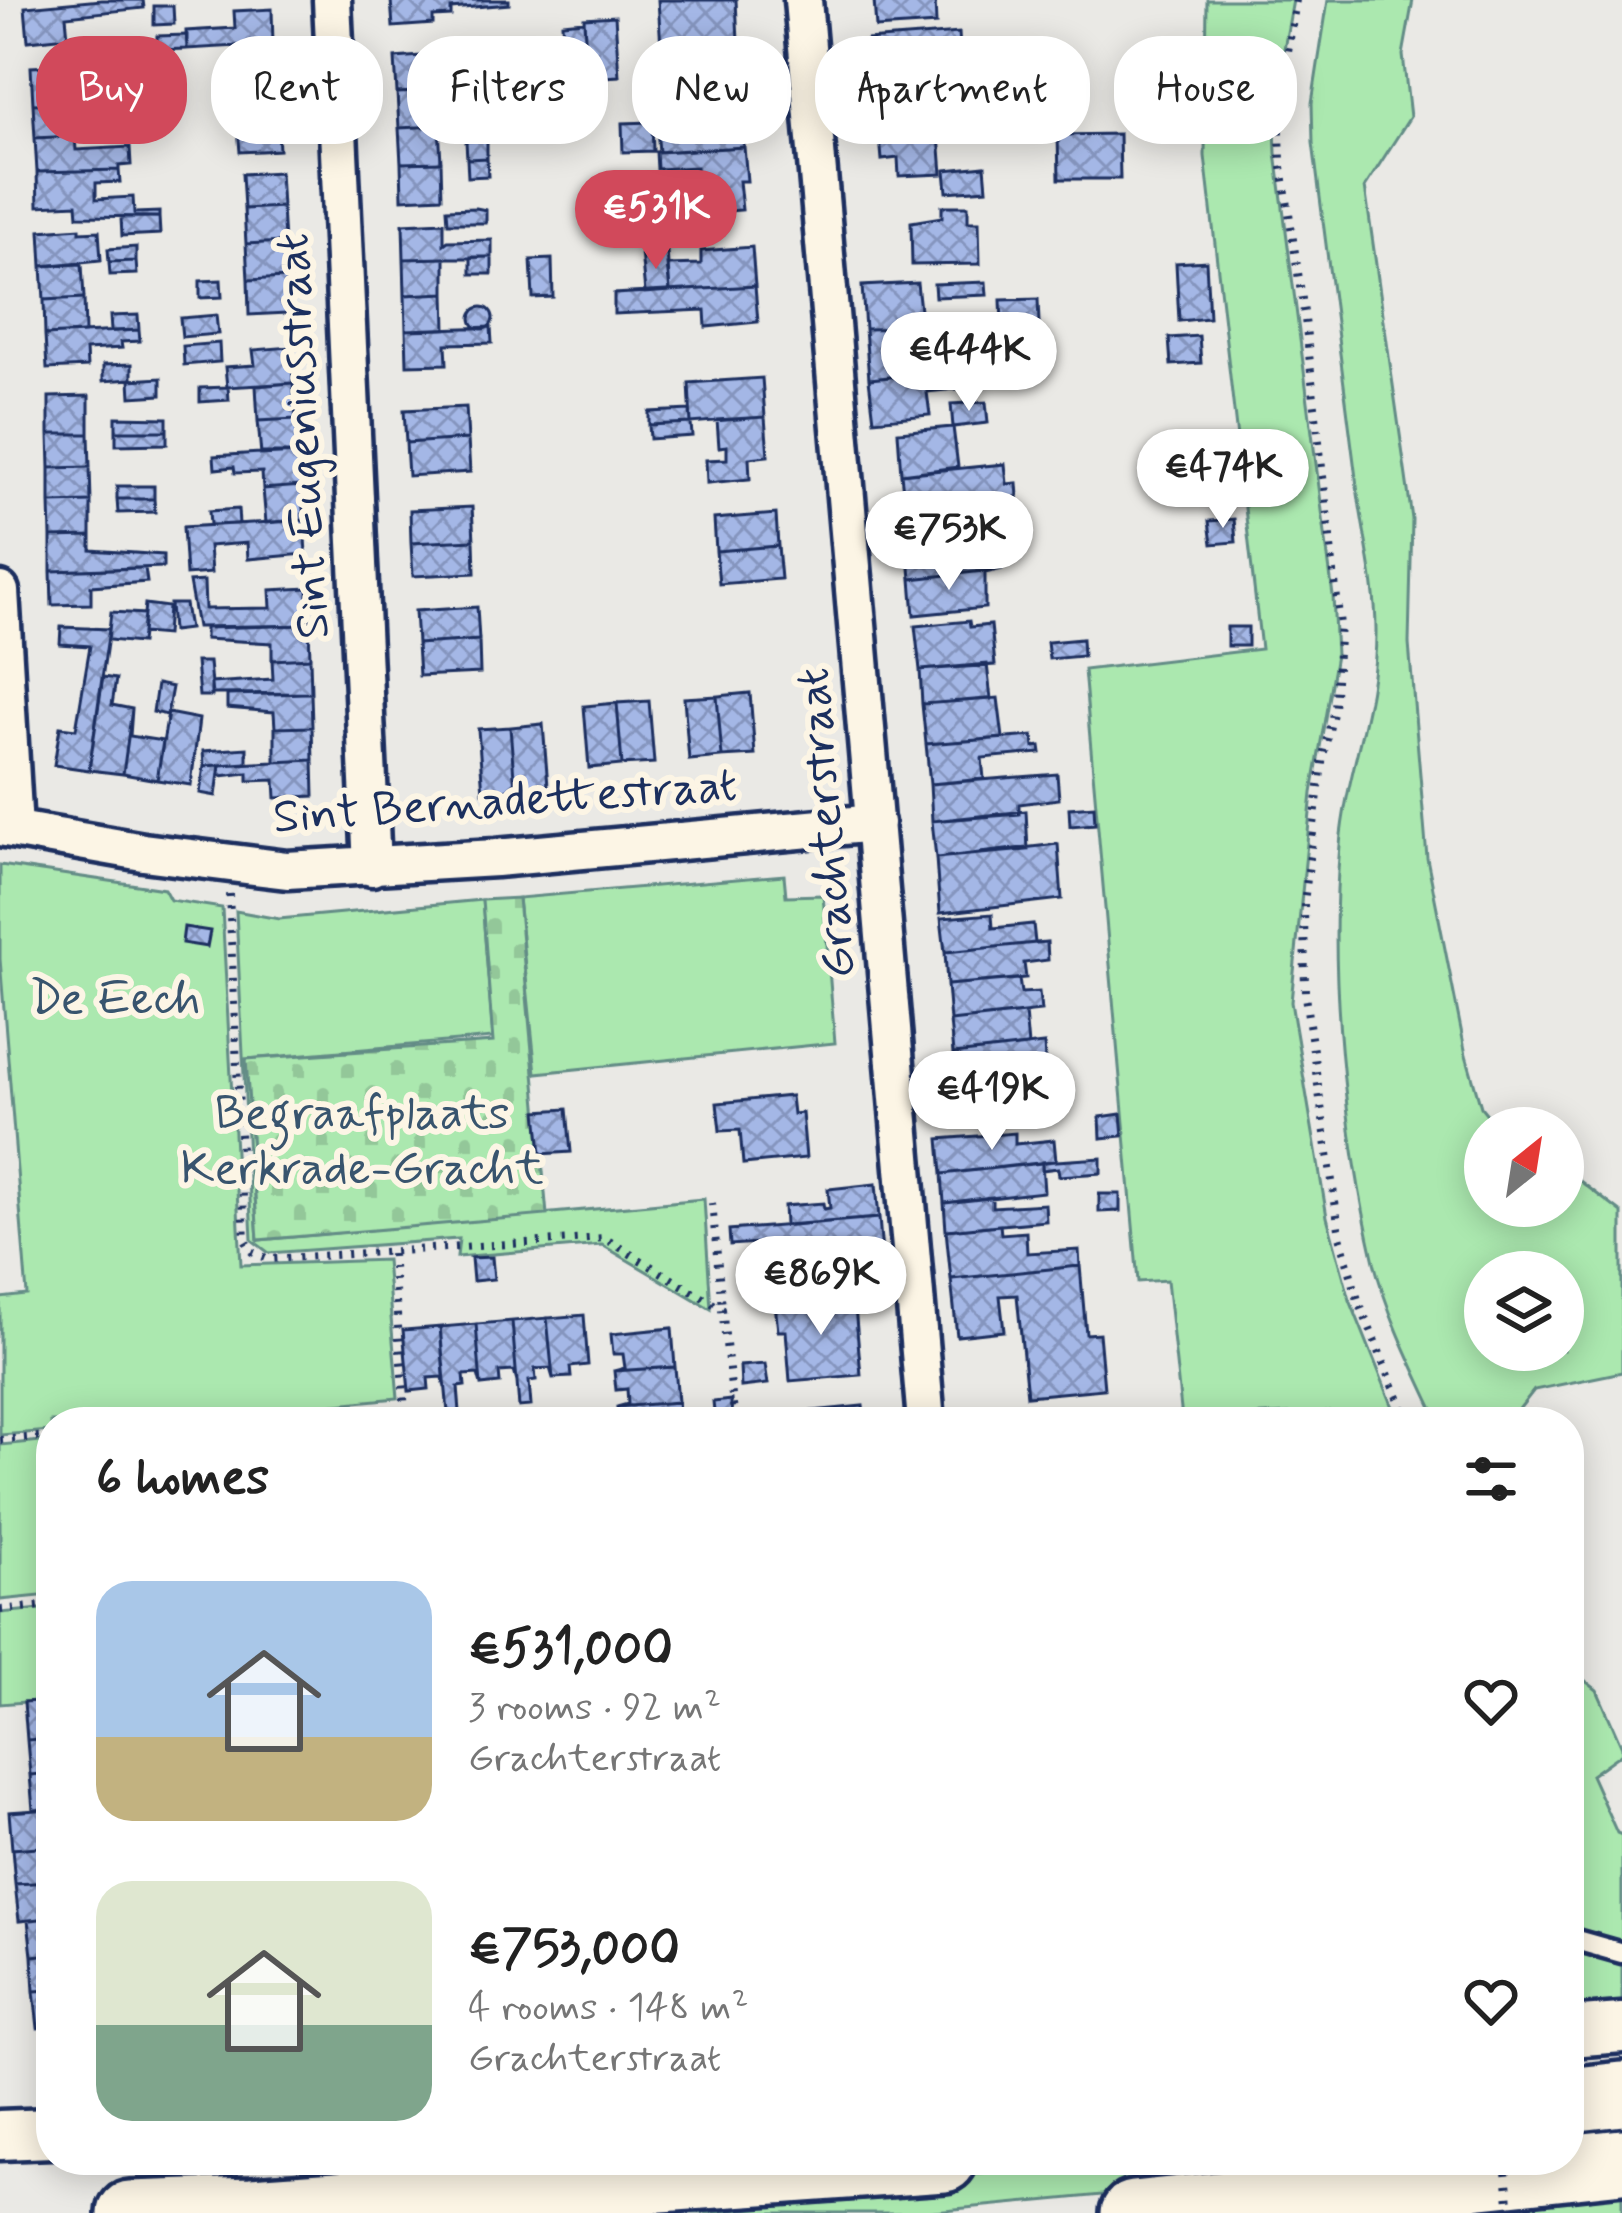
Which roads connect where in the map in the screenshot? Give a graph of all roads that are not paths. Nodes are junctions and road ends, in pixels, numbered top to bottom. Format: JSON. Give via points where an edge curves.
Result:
{"nodes":[{"id":1,"x":332,"y":0,"type":"edge"},
{"id":2,"x":803,"y":0,"type":"edge"},
{"id":3,"x":0,"y":591,"type":"edge"},
{"id":4,"x":875,"y":824,"type":"junction"},
{"id":5,"x":7,"y":828,"type":"edge"},
{"id":6,"x":372,"y":867,"type":"junction"},
{"id":7,"x":925,"y":1407,"type":"edge"},
{"id":8,"x":1584,"y":1942,"type":"edge"},
{"id":9,"x":1622,"y":1953,"type":"edge"},
{"id":10,"x":1622,"y":2028,"type":"edge"},
{"id":11,"x":1584,"y":2031,"type":"edge"},
{"id":12,"x":1622,"y":2094,"type":"edge"},
{"id":13,"x":1584,"y":2098,"type":"edge"},
{"id":14,"x":36,"y":2134,"type":"edge"},
{"id":15,"x":0,"y":2135,"type":"edge"},
{"id":16,"x":1622,"y":2161,"type":"edge"},
{"id":17,"x":1584,"y":2165,"type":"edge"},
{"id":18,"x":736,"y":2175,"type":"edge"},
{"id":19,"x":1490,"y":2175,"type":"edge"},
{"id":20,"x":130,"y":2213,"type":"edge"},
{"id":21,"x":1132,"y":2213,"type":"edge"}],
"edges":[{"from":1,"to":6,"type":"street","name":"Sint Eugeniusstraat"},
{"from":2,"to":4,"type":"street","name":"Grachterstraat"},
{"from":3,"to":5,"type":"street"},
{"from":4,"to":6,"type":"street","name":"Sint Bernadettestraat"},
{"from":4,"to":7,"type":"street","name":"Grachterstraat"},
{"from":5,"to":6,"type":"street","name":"Sint Bernadettestraat","via":[[287,870]]},
{"from":8,"to":9,"type":"lane"},
{"from":10,"to":11,"type":"street"},
{"from":12,"to":13,"type":"highway"},
{"from":14,"to":15,"type":"street"},
{"from":16,"to":17,"type":"highway"},
{"from":18,"to":20,"type":"highway"},
{"from":19,"to":21,"type":"highway"}]}
